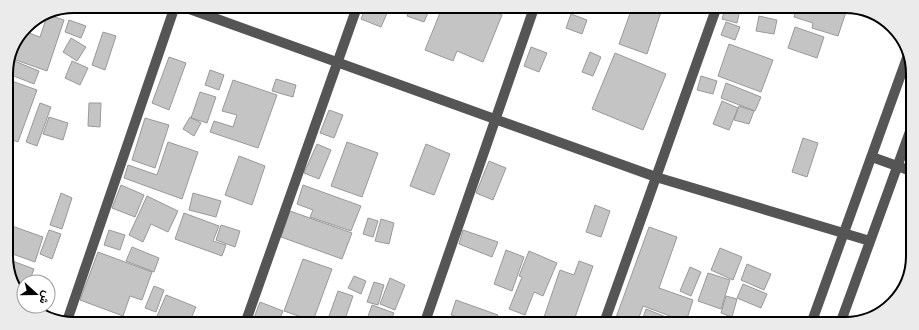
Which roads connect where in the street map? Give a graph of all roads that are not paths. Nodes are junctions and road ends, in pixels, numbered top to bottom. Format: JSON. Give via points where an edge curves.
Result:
{"nodes":[{"id":1,"x":173,"y":13,"type":"edge"},
{"id":2,"x":200,"y":13,"type":"edge"},
{"id":3,"x":355,"y":13,"type":"edge"},
{"id":4,"x":532,"y":13,"type":"edge"},
{"id":5,"x":715,"y":13,"type":"edge"},
{"id":6,"x":338,"y":63,"type":"junction"},
{"id":7,"x":905,"y":65,"type":"edge"},
{"id":8,"x":496,"y":120,"type":"junction"},
{"id":9,"x":906,"y":142,"type":"edge"},
{"id":10,"x":872,"y":157,"type":"junction"},
{"id":11,"x":897,"y":166,"type":"junction"},
{"id":12,"x":906,"y":169,"type":"edge"},
{"id":13,"x":656,"y":176,"type":"junction"},
{"id":14,"x":843,"y":234,"type":"junction"},
{"id":15,"x":870,"y":242,"type":"junction"},
{"id":16,"x":68,"y":316,"type":"edge"},
{"id":17,"x":247,"y":317,"type":"edge"},
{"id":18,"x":427,"y":317,"type":"edge"},
{"id":19,"x":606,"y":317,"type":"edge"},
{"id":20,"x":813,"y":317,"type":"edge"},
{"id":21,"x":843,"y":317,"type":"edge"}],
"edges":[{"from":1,"to":16,"type":"street"},
{"from":2,"to":6,"type":"street"},
{"from":3,"to":6,"type":"street"},
{"from":4,"to":8,"type":"street"},
{"from":5,"to":13,"type":"street"},
{"from":6,"to":8,"type":"street"},
{"from":6,"to":17,"type":"street"},
{"from":7,"to":10,"type":"street"},
{"from":8,"to":13,"type":"street"},
{"from":8,"to":18,"type":"street"},
{"from":9,"to":11,"type":"street"},
{"from":10,"to":11,"type":"street"},
{"from":10,"to":14,"type":"street"},
{"from":11,"to":12,"type":"street"},
{"from":11,"to":15,"type":"street"},
{"from":13,"to":14,"type":"street"},
{"from":13,"to":19,"type":"street"},
{"from":14,"to":15,"type":"street"},
{"from":14,"to":20,"type":"street"},
{"from":15,"to":21,"type":"street"}]}
